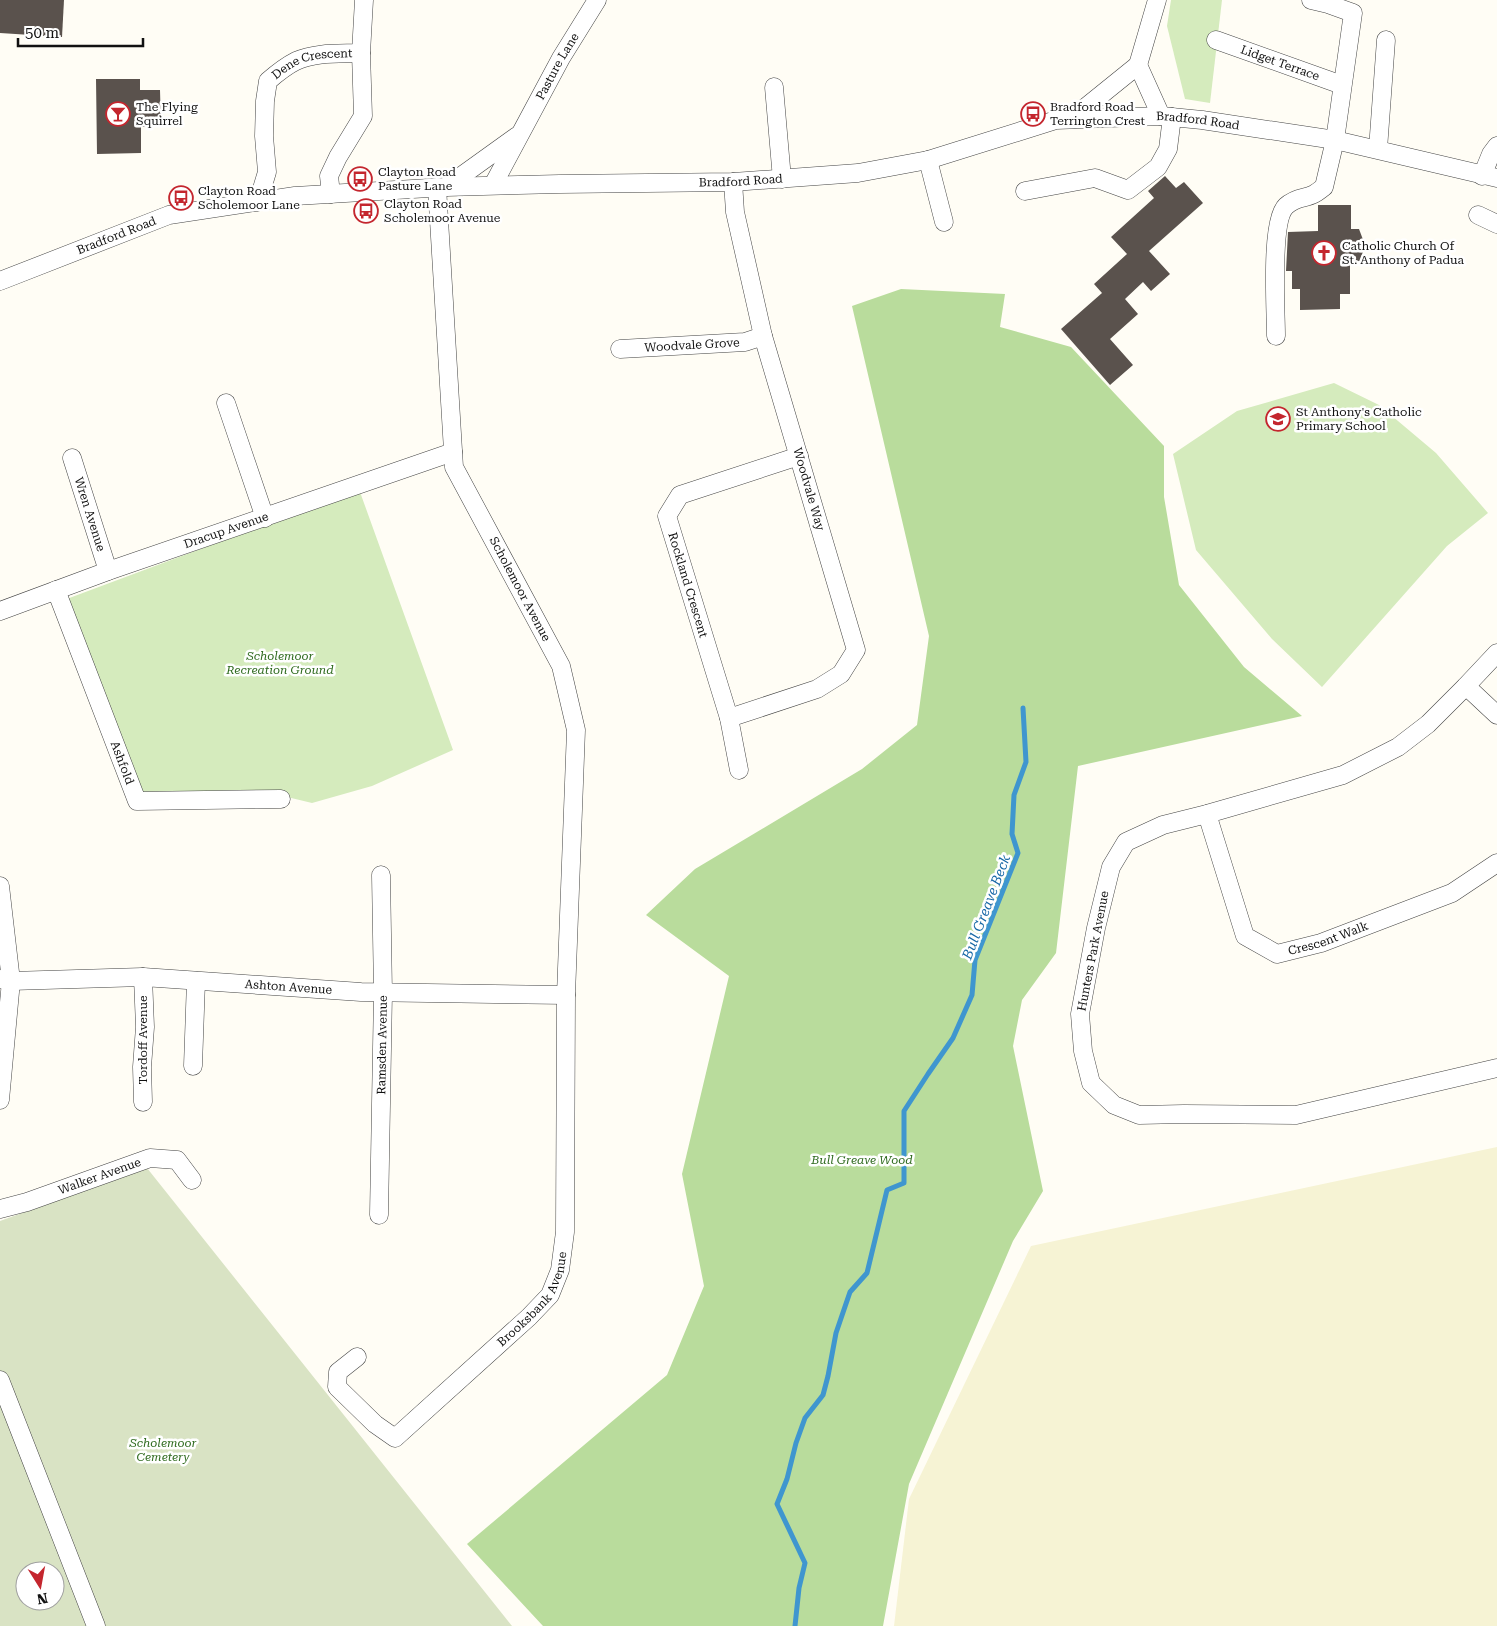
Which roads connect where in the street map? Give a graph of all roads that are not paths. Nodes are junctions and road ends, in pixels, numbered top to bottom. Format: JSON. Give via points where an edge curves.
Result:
{"nodes":[{"id":1,"x":364,"y":0,"type":"edge"},
{"id":2,"x":597,"y":0,"type":"edge"},
{"id":3,"x":1157,"y":0,"type":"edge"},
{"id":4,"x":1311,"y":0,"type":"edge"},
{"id":5,"x":1216,"y":40,"type":"dead end"},
{"id":6,"x":1386,"y":40,"type":"dead end"},
{"id":7,"x":361,"y":53,"type":"junction"},
{"id":8,"x":1138,"y":65,"type":"junction"},
{"id":9,"x":1342,"y":85,"type":"junction"},
{"id":10,"x":774,"y":87,"type":"dead end"},
{"id":11,"x":1167,"y":116,"type":"junction"},
{"id":12,"x":1074,"y":119,"type":"junction"},
{"id":13,"x":520,"y":134,"type":"junction"},
{"id":14,"x":1335,"y":140,"type":"junction"},
{"id":15,"x":1497,"y":146,"type":"edge"},
{"id":16,"x":1378,"y":149,"type":"junction"},
{"id":17,"x":928,"y":160,"type":"junction"},
{"id":18,"x":1489,"y":177,"type":"edge"},
{"id":19,"x":782,"y":179,"type":"junction"},
{"id":20,"x":734,"y":182,"type":"junction"},
{"id":21,"x":493,"y":186,"type":"junction"},
{"id":22,"x":441,"y":187,"type":"junction"},
{"id":23,"x":1025,"y":190,"type":"dead end"},
{"id":24,"x":331,"y":194,"type":"junction"},
{"id":25,"x":258,"y":202,"type":"junction"},
{"id":26,"x":1478,"y":215,"type":"dead end"},
{"id":27,"x":944,"y":222,"type":"dead end"},
{"id":28,"x":1497,"y":224,"type":"edge"},
{"id":29,"x":0,"y":281,"type":"edge"},
{"id":30,"x":764,"y":336,"type":"junction"},
{"id":31,"x":1276,"y":336,"type":"dead end"},
{"id":32,"x":620,"y":349,"type":"dead end"},
{"id":33,"x":226,"y":403,"type":"dead end"},
{"id":34,"x":453,"y":452,"type":"junction"},
{"id":35,"x":800,"y":456,"type":"junction"},
{"id":36,"x":72,"y":458,"type":"dead end"},
{"id":37,"x":265,"y":518,"type":"junction"},
{"id":38,"x":108,"y":571,"type":"junction"},
{"id":39,"x":56,"y":590,"type":"junction"},
{"id":40,"x":0,"y":611,"type":"edge"},
{"id":41,"x":1497,"y":652,"type":"edge"},
{"id":42,"x":1466,"y":686,"type":"junction"},
{"id":43,"x":1497,"y":715,"type":"edge"},
{"id":44,"x":729,"y":718,"type":"junction"},
{"id":45,"x":739,"y":770,"type":"dead end"},
{"id":46,"x":281,"y":799,"type":"dead end"},
{"id":47,"x":1207,"y":814,"type":"junction"},
{"id":48,"x":1497,"y":863,"type":"edge"},
{"id":49,"x":381,"y":875,"type":"dead end"},
{"id":50,"x":0,"y":886,"type":"edge"},
{"id":51,"x":142,"y":977,"type":"junction"},
{"id":52,"x":6,"y":980,"type":"edge"},
{"id":53,"x":196,"y":981,"type":"junction"},
{"id":54,"x":383,"y":992,"type":"junction"},
{"id":55,"x":566,"y":996,"type":"junction"},
{"id":56,"x":194,"y":1066,"type":"dead end"},
{"id":57,"x":1497,"y":1068,"type":"edge"},
{"id":58,"x":0,"y":1100,"type":"edge"},
{"id":59,"x":143,"y":1102,"type":"dead end"},
{"id":60,"x":192,"y":1180,"type":"dead end"},
{"id":61,"x":0,"y":1209,"type":"edge"},
{"id":62,"x":379,"y":1215,"type":"dead end"},
{"id":63,"x":357,"y":1358,"type":"dead end"},
{"id":64,"x":0,"y":1380,"type":"edge"},
{"id":65,"x":96,"y":1626,"type":"edge"}],
"edges":[{"from":1,"to":7,"type":"street","name":"Dene Crescent"},
{"from":2,"to":13,"type":"street","name":"Pasture Lane"},
{"from":3,"to":8,"type":"street"},
{"from":4,"to":9,"type":"street","via":[[1353,13]]},
{"from":5,"to":9,"type":"street","name":"Lidget Terrace"},
{"from":6,"to":16,"type":"street"},
{"from":7,"to":24,"type":"street","name":"Dene Crescent","via":[[363,116],[329,176]]},
{"from":7,"to":25,"type":"street","name":"Dene Crescent","via":[[307,57],[295,61],[268,81],[264,110],[267,172]]},
{"from":8,"to":11,"type":"street"},
{"from":8,"to":12,"type":"street"},
{"from":9,"to":14,"type":"street"},
{"from":10,"to":19,"type":"street"},
{"from":11,"to":12,"type":"street","name":"Bradford Road"},
{"from":11,"to":14,"type":"street","name":"Bradford Road"},
{"from":11,"to":23,"type":"street","via":[[1168,149],[1158,167],[1128,190],[1095,178]]},
{"from":12,"to":17,"type":"street","name":"Bradford Road","via":[[1056,120]]},
{"from":13,"to":21,"type":"street","name":"Pasture Lane"},
{"from":13,"to":22,"type":"street","name":"Pasture Lane"},
{"from":14,"to":16,"type":"street","name":"Bradford Road"},
{"from":14,"to":31,"type":"street","via":[[1324,187],[1285,207],[1278,225],[1275,248]]},
{"from":15,"to":18,"type":"street","name":"Bradford Road","via":[[1490,154]]},
{"from":16,"to":18,"type":"street","name":"Bradford Road"},
{"from":17,"to":19,"type":"street","name":"Bradford Road","via":[[858,173]]},
{"from":17,"to":27,"type":"street"},
{"from":19,"to":20,"type":"street","name":"Bradford Road"},
{"from":20,"to":21,"type":"street","name":"Bradford Road"},
{"from":20,"to":30,"type":"street","name":"Woodvale Way","via":[[735,212]]},
{"from":21,"to":22,"type":"street","name":"Bradford Road"},
{"from":22,"to":24,"type":"street","name":"Bradford Road"},
{"from":22,"to":34,"type":"street","name":"Scholemoor Avenue"},
{"from":24,"to":25,"type":"street","name":"Bradford Road"},
{"from":25,"to":29,"type":"street","name":"Bradford Road","via":[[170,215]]},
{"from":26,"to":28,"type":"street"},
{"from":30,"to":32,"type":"street","name":"Woodvale Grove","via":[[745,342]]},
{"from":30,"to":35,"type":"street","name":"Woodvale Way"},
{"from":33,"to":37,"type":"street"},
{"from":34,"to":37,"type":"street","name":"Dracup Avenue"},
{"from":34,"to":55,"type":"street","name":"Scholemoor Avenue","via":[[454,467],[561,666],[576,730]]},
{"from":35,"to":44,"type":"street","name":"Woodvale Way","via":[[856,650],[841,674],[816,689]]},
{"from":35,"to":44,"type":"street","name":"Rockland Crescent","via":[[680,495],[667,516]]},
{"from":36,"to":38,"type":"street","name":"Wren Avenue"},
{"from":37,"to":38,"type":"street","name":"Dracup Avenue"},
{"from":38,"to":39,"type":"street","name":"Dracup Avenue"},
{"from":39,"to":40,"type":"street","name":"Dracup Avenue"},
{"from":39,"to":46,"type":"street","name":"Ashfold","via":[[137,801]]},
{"from":41,"to":42,"type":"street","name":"Hunters Park Avenue"},
{"from":42,"to":43,"type":"street"},
{"from":42,"to":47,"type":"street","name":"Hunters Park Avenue","via":[[1428,724],[1398,747],[1343,775]]},
{"from":44,"to":45,"type":"street","name":"Rockland Crescent"},
{"from":47,"to":48,"type":"street","name":"Crescent Walk","via":[[1245,936],[1278,954],[1321,943],[1452,893]]},
{"from":47,"to":57,"type":"street","name":"Hunters Park Avenue","via":[[1163,825],[1126,842],[1111,867],[1080,1014],[1083,1051],[1091,1083],[1114,1105],[1139,1115],[1296,1115]]},
{"from":49,"to":54,"type":"street","name":"Ramsden Avenue"},
{"from":50,"to":52,"type":"street"},
{"from":51,"to":52,"type":"street","name":"Ashton Avenue"},
{"from":51,"to":53,"type":"street","name":"Ashton Avenue"},
{"from":51,"to":59,"type":"street","name":"Tordoff Avenue","via":[[145,1027]]},
{"from":52,"to":58,"type":"street"},
{"from":53,"to":54,"type":"street","name":"Ashton Avenue"},
{"from":53,"to":56,"type":"street"},
{"from":54,"to":55,"type":"street","name":"Ashton Avenue"},
{"from":54,"to":62,"type":"street","name":"Ramsden Avenue"},
{"from":55,"to":63,"type":"street","name":"Brooksbank Avenue","via":[[565,1232],[560,1270],[550,1295],[395,1438],[375,1424],[337,1387],[338,1372]]},
{"from":60,"to":61,"type":"street","name":"Walker Avenue","via":[[178,1160],[150,1158]]},
{"from":64,"to":65,"type":"street"}]}
